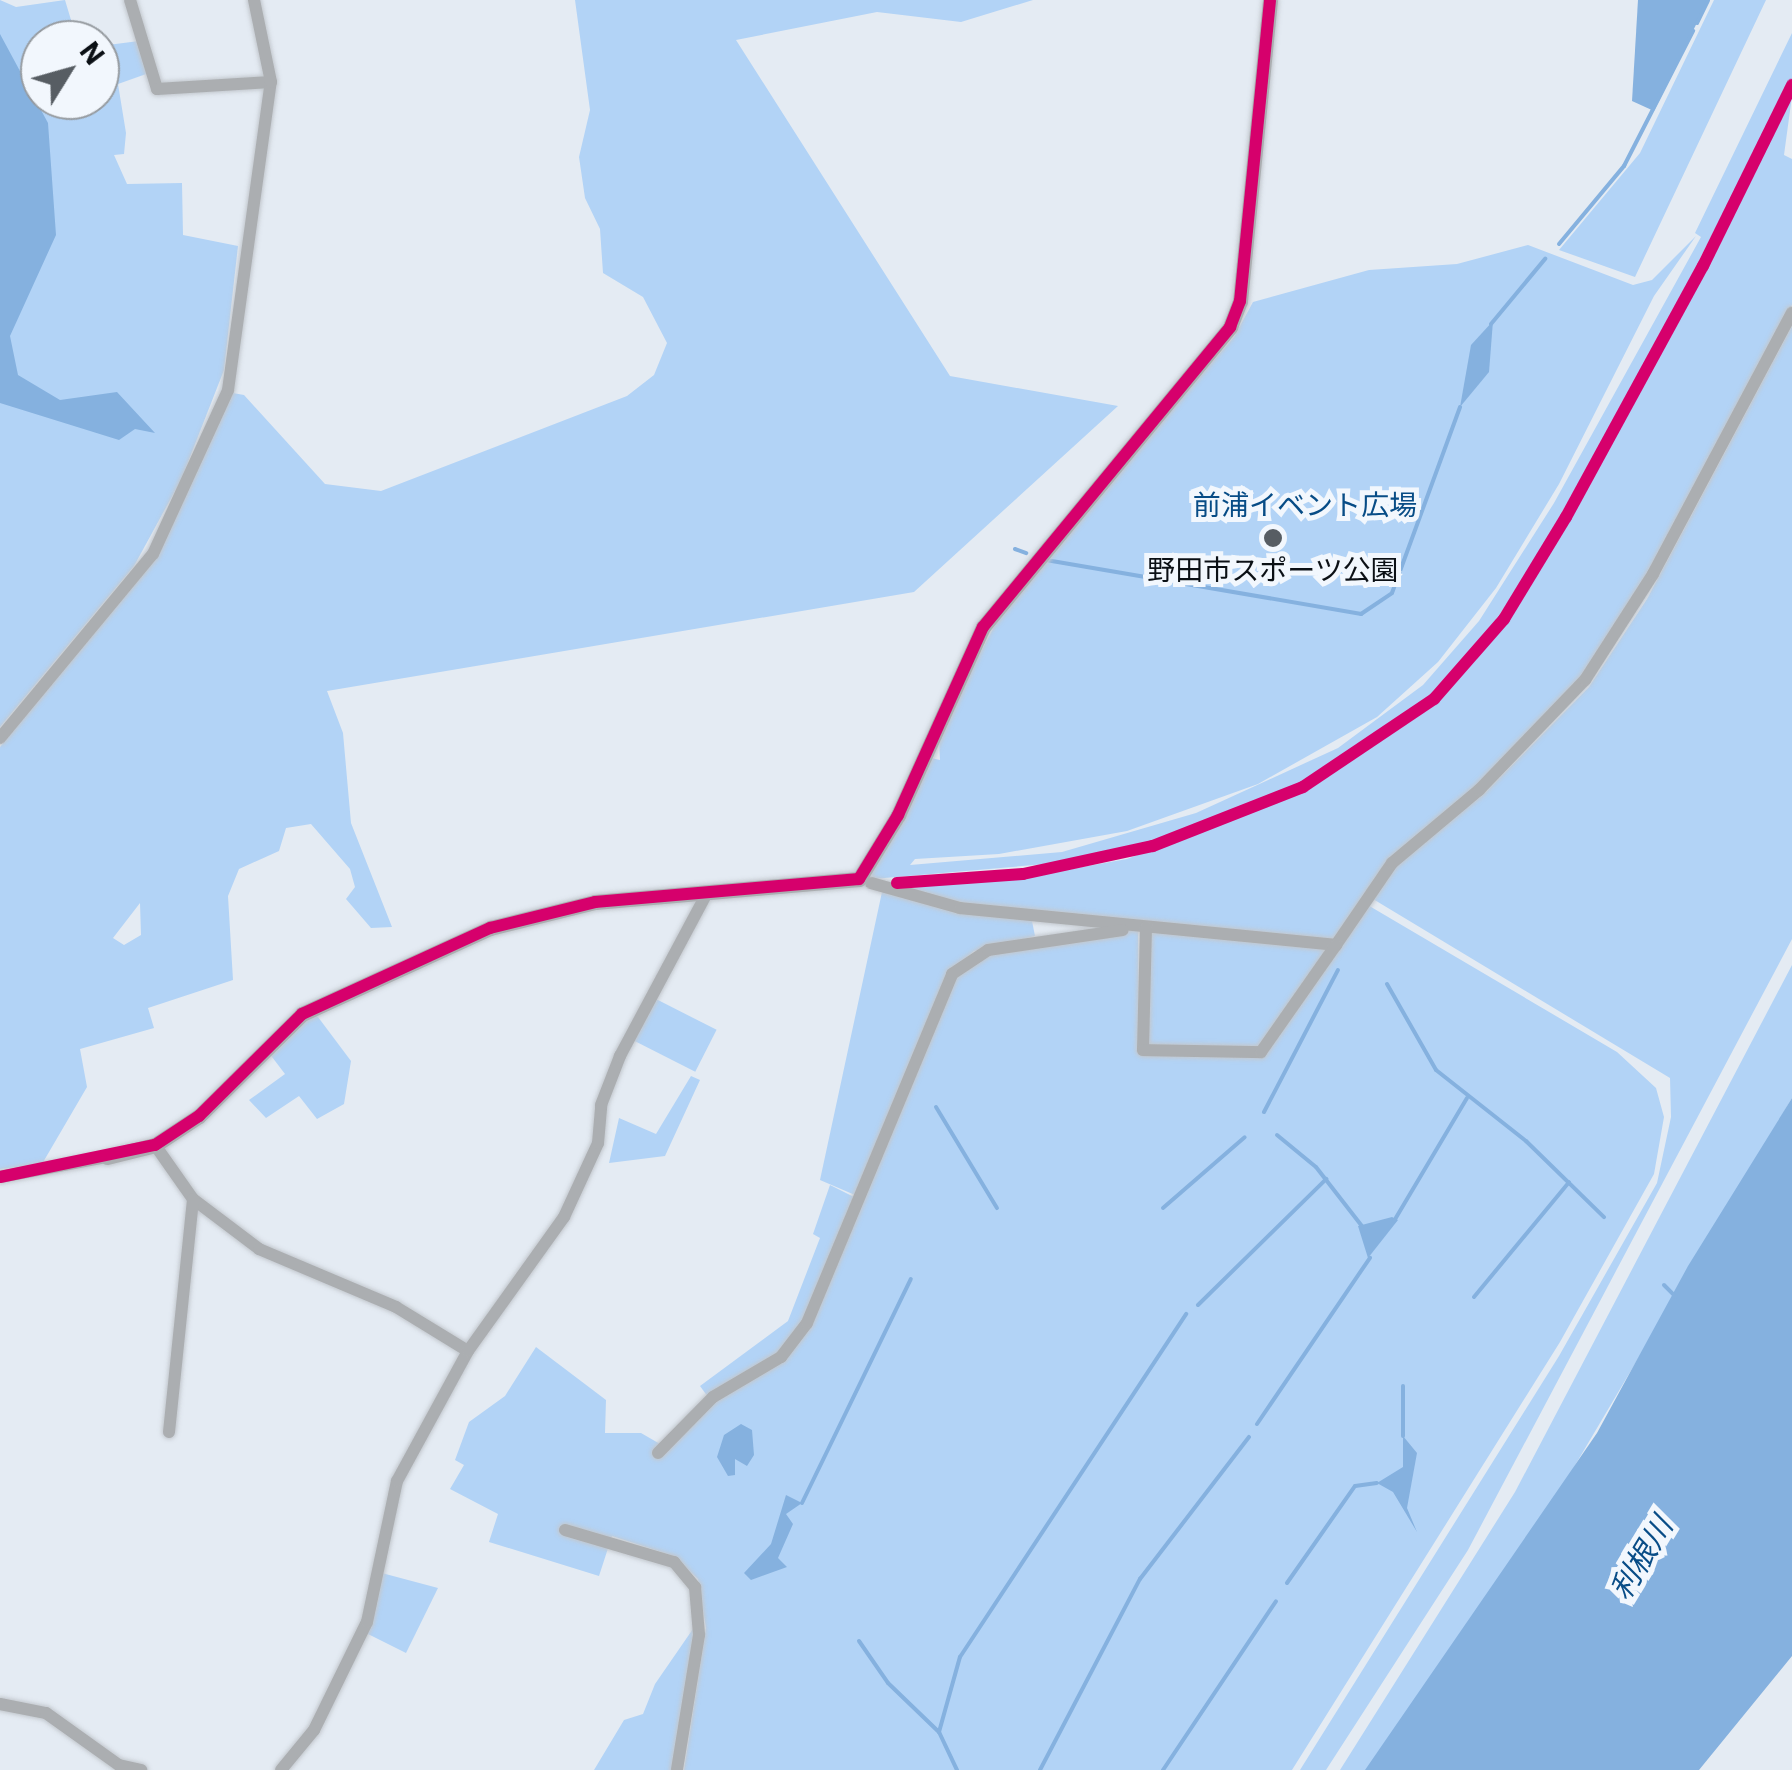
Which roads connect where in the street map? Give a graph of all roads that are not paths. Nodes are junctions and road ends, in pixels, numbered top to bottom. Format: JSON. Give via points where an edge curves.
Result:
{"nodes":[{"id":1,"x":130,"y":0,"type":"edge"},
{"id":2,"x":254,"y":0,"type":"edge"},
{"id":3,"x":1270,"y":0,"type":"edge"},
{"id":4,"x":271,"y":82,"type":"junction"},
{"id":5,"x":1792,"y":313,"type":"edge"},
{"id":6,"x":0,"y":738,"type":"edge"},
{"id":7,"x":865,"y":881,"type":"junction"},
{"id":8,"x":897,"y":883,"type":"dead end"},
{"id":9,"x":707,"y":893,"type":"junction"},
{"id":10,"x":1033,"y":917,"type":"junction"},
{"id":11,"x":1146,"y":927,"type":"junction"},
{"id":12,"x":1035,"y":944,"type":"junction"},
{"id":13,"x":1336,"y":945,"type":"junction"},
{"id":14,"x":155,"y":1145,"type":"junction"},
{"id":15,"x":106,"y":1157,"type":"joint"},
{"id":16,"x":0,"y":1177,"type":"edge"},
{"id":17,"x":194,"y":1198,"type":"junction"},
{"id":18,"x":468,"y":1351,"type":"junction"},
{"id":19,"x":168,"y":1432,"type":"dead end"},
{"id":20,"x":658,"y":1453,"type":"dead end"},
{"id":21,"x":565,"y":1530,"type":"dead end"},
{"id":22,"x":0,"y":1704,"type":"edge"},
{"id":23,"x":141,"y":1770,"type":"edge"},
{"id":24,"x":281,"y":1770,"type":"edge"},
{"id":25,"x":677,"y":1770,"type":"edge"}],
"edges":[{"from":1,"to":4,"type":"street","via":[[157,89]]},
{"from":2,"to":4,"type":"street"},
{"from":3,"to":7,"type":"street","via":[[1240,300],[1230,328],[984,627]]},
{"from":4,"to":6,"type":"street","via":[[228,390],[153,554]]},
{"from":5,"to":13,"type":"street","via":[[1652,574],[1585,680],[1479,790],[1392,863]]},
{"from":7,"to":8,"type":"street"},
{"from":7,"to":9,"type":"street"},
{"from":7,"to":10,"type":"street","via":[[934,903]]},
{"from":9,"to":14,"type":"street","via":[[595,902],[490,928],[328,998],[275,1035],[199,1116]]},
{"from":9,"to":18,"type":"street","via":[[620,1056],[601,1105],[598,1143],[564,1218]]},
{"from":10,"to":11,"type":"street"},
{"from":10,"to":12,"type":"street"},
{"from":11,"to":12,"type":"street"},
{"from":11,"to":13,"type":"street","via":[[1257,932]]},
{"from":11,"to":13,"type":"street","via":[[1143,1050],[1260,1052]]},
{"from":12,"to":20,"type":"street","via":[[988,950],[966,960],[946,982],[807,1323],[781,1356],[713,1397]]},
{"from":14,"to":15,"type":"street"},
{"from":14,"to":17,"type":"street"},
{"from":15,"to":16,"type":"street"},
{"from":17,"to":18,"type":"street","via":[[260,1249],[396,1306]]},
{"from":17,"to":19,"type":"street"},
{"from":18,"to":24,"type":"street","via":[[397,1481],[367,1622],[343,1679]]},
{"from":21,"to":25,"type":"street","via":[[674,1562],[691,1578],[700,1619]]},
{"from":22,"to":23,"type":"street","via":[[46,1713],[119,1765]]}]}
